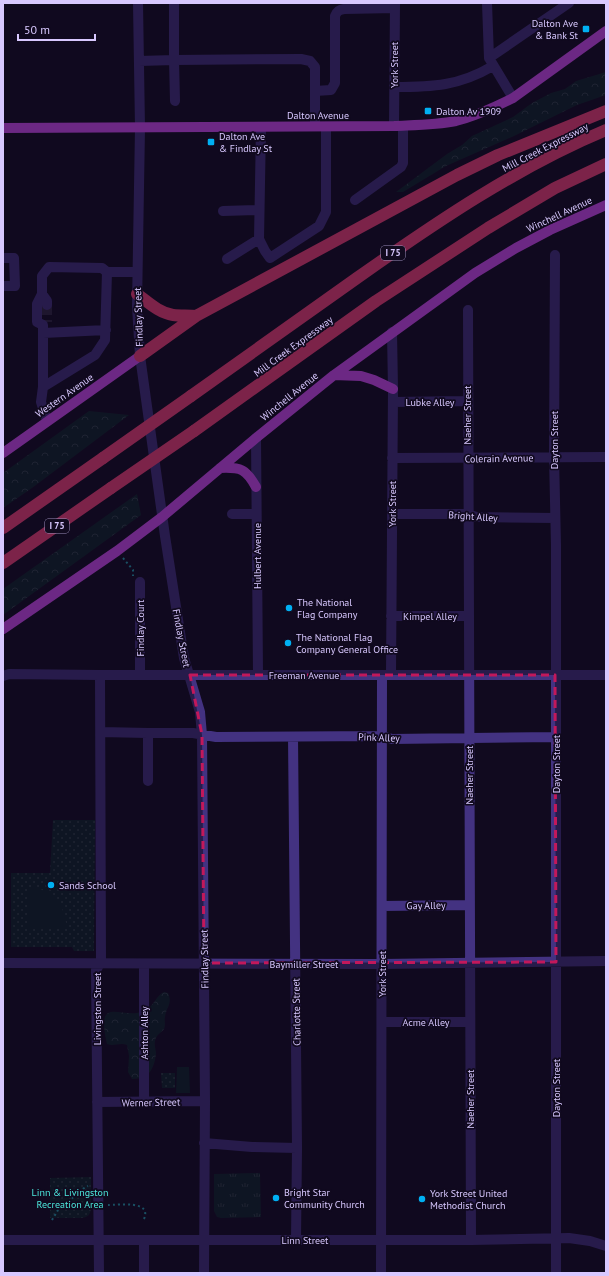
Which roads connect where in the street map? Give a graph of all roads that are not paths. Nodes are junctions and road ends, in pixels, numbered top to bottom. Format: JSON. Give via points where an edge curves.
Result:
{"nodes":[{"id":1,"x":138,"y":3,"type":"edge"},
{"id":2,"x":174,"y":3,"type":"edge"},
{"id":3,"x":487,"y":3,"type":"edge"},
{"id":4,"x":569,"y":3,"type":"edge"},
{"id":5,"x":395,"y":6,"type":"edge"},
{"id":6,"x":606,"y":31,"type":"edge"},
{"id":7,"x":174,"y":60,"type":"junction"},
{"id":8,"x":139,"y":61,"type":"junction"},
{"id":9,"x":491,"y":62,"type":"junction"},
{"id":10,"x":394,"y":87,"type":"junction"},
{"id":11,"x":315,"y":91,"type":"junction"},
{"id":12,"x":513,"y":98,"type":"junction"},
{"id":13,"x":175,"y":101,"type":"dead end"},
{"id":14,"x":606,"y":111,"type":"edge"},
{"id":15,"x":315,"y":126,"type":"junction"},
{"id":16,"x":398,"y":126,"type":"junction"},
{"id":17,"x":261,"y":127,"type":"junction"},
{"id":18,"x":326,"y":127,"type":"junction"},
{"id":19,"x":3,"y":128,"type":"edge"},
{"id":20,"x":140,"y":128,"type":"junction"},
{"id":21,"x":606,"y":130,"type":"edge"},
{"id":22,"x":606,"y":164,"type":"edge"},
{"id":23,"x":355,"y":200,"type":"dead end"},
{"id":24,"x":606,"y":206,"type":"edge"},
{"id":25,"x":258,"y":210,"type":"junction"},
{"id":26,"x":223,"y":211,"type":"dead end"},
{"id":27,"x":259,"y":239,"type":"junction"},
{"id":28,"x":283,"y":250,"type":"junction"},
{"id":29,"x":555,"y":255,"type":"dead end"},
{"id":30,"x":3,"y":258,"type":"edge"},
{"id":31,"x":226,"y":259,"type":"dead end"},
{"id":32,"x":291,"y":264,"type":"junction"},
{"id":33,"x":107,"y":272,"type":"junction"},
{"id":34,"x":137,"y":272,"type":"junction"},
{"id":35,"x":3,"y":286,"type":"edge"},
{"id":36,"x":42,"y":294,"type":"junction"},
{"id":37,"x":137,"y":294,"type":"junction"},
{"id":38,"x":47,"y":306,"type":"tunnel mouth"},
{"id":39,"x":468,"y":310,"type":"dead end"},
{"id":40,"x":196,"y":316,"type":"junction"},
{"id":41,"x":45,"y":327,"type":"junction"},
{"id":42,"x":106,"y":330,"type":"junction"},
{"id":43,"x":392,"y":332,"type":"junction"},
{"id":44,"x":140,"y":356,"type":"junction"},
{"id":45,"x":334,"y":375,"type":"junction"},
{"id":46,"x":43,"y":387,"type":"junction"},
{"id":47,"x":393,"y":389,"type":"junction"},
{"id":48,"x":467,"y":401,"type":"junction"},
{"id":49,"x":392,"y":402,"type":"junction"},
{"id":50,"x":47,"y":422,"type":"junction"},
{"id":51,"x":256,"y":438,"type":"junction"},
{"id":52,"x":3,"y":453,"type":"edge"},
{"id":53,"x":554,"y":457,"type":"junction"},
{"id":54,"x":606,"y":457,"type":"edge"},
{"id":55,"x":392,"y":458,"type":"junction"},
{"id":56,"x":468,"y":458,"type":"junction"},
{"id":57,"x":220,"y":468,"type":"junction"},
{"id":58,"x":256,"y":487,"type":"junction"},
{"id":59,"x":232,"y":514,"type":"dead end"},
{"id":60,"x":256,"y":514,"type":"junction"},
{"id":61,"x":392,"y":514,"type":"junction"},
{"id":62,"x":468,"y":514,"type":"junction"},
{"id":63,"x":162,"y":517,"type":"junction"},
{"id":64,"x":555,"y":518,"type":"junction"},
{"id":65,"x":3,"y":528,"type":"edge"},
{"id":66,"x":3,"y":563,"type":"edge"},
{"id":67,"x":140,"y":582,"type":"road end"},
{"id":68,"x":391,"y":616,"type":"junction"},
{"id":69,"x":468,"y":616,"type":"junction"},
{"id":70,"x":3,"y":630,"type":"edge"},
{"id":71,"x":140,"y":674,"type":"junction"},
{"id":72,"x":258,"y":674,"type":"junction"},
{"id":73,"x":100,"y":675,"type":"junction"},
{"id":74,"x":190,"y":675,"type":"junction"},
{"id":75,"x":386,"y":675,"type":"junction"},
{"id":76,"x":469,"y":675,"type":"junction"},
{"id":77,"x":555,"y":675,"type":"junction"},
{"id":78,"x":606,"y":675,"type":"edge"},
{"id":79,"x":3,"y":676,"type":"edge"},
{"id":80,"x":101,"y":732,"type":"junction"},
{"id":81,"x":148,"y":733,"type":"junction"},
{"id":82,"x":202,"y":735,"type":"junction"},
{"id":83,"x":382,"y":736,"type":"junction"},
{"id":84,"x":293,"y":737,"type":"junction"},
{"id":85,"x":469,"y":737,"type":"junction"},
{"id":86,"x":556,"y":737,"type":"junction"},
{"id":87,"x":148,"y":781,"type":"dead end"},
{"id":88,"x":469,"y":905,"type":"junction"},
{"id":89,"x":382,"y":906,"type":"junction"},
{"id":90,"x":606,"y":961,"type":"edge"},
{"id":91,"x":101,"y":962,"type":"junction"},
{"id":92,"x":556,"y":962,"type":"junction"},
{"id":93,"x":3,"y":963,"type":"edge"},
{"id":94,"x":204,"y":963,"type":"junction"},
{"id":95,"x":469,"y":963,"type":"junction"},
{"id":96,"x":144,"y":964,"type":"junction"},
{"id":97,"x":295,"y":964,"type":"junction"},
{"id":98,"x":382,"y":964,"type":"junction"},
{"id":99,"x":382,"y":1022,"type":"junction"},
{"id":100,"x":470,"y":1022,"type":"junction"},
{"id":101,"x":205,"y":1100,"type":"junction"},
{"id":102,"x":97,"y":1102,"type":"junction"},
{"id":103,"x":144,"y":1102,"type":"junction"},
{"id":104,"x":204,"y":1143,"type":"junction"},
{"id":105,"x":297,"y":1148,"type":"junction"},
{"id":106,"x":556,"y":1238,"type":"junction"},
{"id":107,"x":3,"y":1240,"type":"edge"},
{"id":108,"x":204,"y":1240,"type":"junction"},
{"id":109,"x":296,"y":1240,"type":"junction"},
{"id":110,"x":382,"y":1240,"type":"junction"},
{"id":111,"x":471,"y":1240,"type":"junction"},
{"id":112,"x":98,"y":1241,"type":"junction"},
{"id":113,"x":144,"y":1241,"type":"junction"},
{"id":114,"x":606,"y":1246,"type":"edge"},
{"id":115,"x":99,"y":1273,"type":"edge"},
{"id":116,"x":144,"y":1273,"type":"edge"},
{"id":117,"x":204,"y":1273,"type":"edge"},
{"id":118,"x":382,"y":1273,"type":"edge"},
{"id":119,"x":556,"y":1273,"type":"edge"}],
"edges":[{"from":1,"to":8,"type":"street","name":"Findlay Street"},
{"from":2,"to":7,"type":"street"},
{"from":3,"to":9,"type":"street"},
{"from":4,"to":9,"type":"street"},
{"from":5,"to":10,"type":"street","name":"York Street"},
{"from":5,"to":11,"type":"street","via":[[344,9],[337,12],[335,82],[331,90]]},
{"from":6,"to":12,"type":"main road","name":"Dalton Avenue"},
{"from":7,"to":8,"type":"street"},
{"from":7,"to":11,"type":"street","via":[[301,59],[310,61],[315,67]]},
{"from":7,"to":13,"type":"street"},
{"from":8,"to":20,"type":"street","name":"Findlay Street"},
{"from":9,"to":10,"type":"street","via":[[478,75],[448,84]]},
{"from":9,"to":12,"type":"street"},
{"from":10,"to":16,"type":"street","name":"York Street"},
{"from":11,"to":15,"type":"street"},
{"from":12,"to":16,"type":"main road","name":"Dalton Avenue","via":[[456,121]]},
{"from":14,"to":32,"type":"highway","via":[[498,155]]},
{"from":15,"to":17,"type":"main road","name":"Dalton Avenue"},
{"from":15,"to":18,"type":"main road","name":"Dalton Avenue"},
{"from":16,"to":18,"type":"main road","name":"Dalton Avenue"},
{"from":16,"to":23,"type":"street","name":"York Street","via":[[403,163],[401,167]]},
{"from":17,"to":20,"type":"main road","name":"Dalton Avenue"},
{"from":17,"to":25,"type":"street"},
{"from":18,"to":28,"type":"street","via":[[326,212],[319,226]]},
{"from":19,"to":20,"type":"main road","name":"Dalton Avenue"},
{"from":20,"to":34,"type":"street","name":"Findlay Street"},
{"from":21,"to":65,"type":"highway","name":"Mill Creek Expressway","number":"I 75","bridge":true,"via":[[552,155],[502,183],[404,245]]},
{"from":22,"to":66,"type":"highway","name":"Mill Creek Expressway","number":"I 75","bridge":true,"via":[[555,188],[376,301]]},
{"from":24,"to":43,"type":"main road","name":"Winchell Avenue","via":[[550,230],[475,272]]},
{"from":25,"to":26,"type":"street"},
{"from":25,"to":27,"type":"street"},
{"from":27,"to":28,"type":"street","via":[[270,258]]},
{"from":27,"to":31,"type":"street"},
{"from":28,"to":32,"type":"street"},
{"from":29,"to":53,"type":"street","name":"Dayton Street"},
{"from":30,"to":35,"type":"street","via":[[14,258],[15,286]]},
{"from":32,"to":40,"type":"highway"},
{"from":33,"to":34,"type":"street"},
{"from":33,"to":36,"type":"street","via":[[102,268],[49,267],[42,276]]},
{"from":33,"to":42,"type":"street"},
{"from":34,"to":37,"type":"street","name":"Findlay Street"},
{"from":36,"to":38,"type":"street"},
{"from":36,"to":41,"type":"street","via":[[37,304],[37,322]]},
{"from":37,"to":40,"type":"highway","via":[[164,312]]},
{"from":37,"to":44,"type":"street","name":"Findlay Street"},
{"from":39,"to":48,"type":"street","name":"Naeher Street"},
{"from":40,"to":44,"type":"highway"},
{"from":41,"to":42,"type":"street"},
{"from":41,"to":46,"type":"street"},
{"from":42,"to":46,"type":"street","via":[[105,340],[95,355]]},
{"from":43,"to":45,"type":"main road","name":"Winchell Avenue"},
{"from":43,"to":47,"type":"street","name":"York Street"},
{"from":44,"to":50,"type":"main road","name":"Western Avenue"},
{"from":44,"to":63,"type":"street","name":"Findlay Street"},
{"from":45,"to":47,"type":"main road","via":[[361,376]]},
{"from":45,"to":51,"type":"main road","name":"Winchell Avenue"},
{"from":46,"to":50,"type":"street","via":[[41,402]]},
{"from":47,"to":49,"type":"street","name":"York Street"},
{"from":48,"to":49,"type":"street","name":"Lubke Alley"},
{"from":48,"to":56,"type":"street","name":"Naeher Street"},
{"from":49,"to":55,"type":"street","name":"York Street"},
{"from":50,"to":52,"type":"main road","name":"Western Avenue"},
{"from":51,"to":57,"type":"main road","name":"Winchell Avenue"},
{"from":51,"to":58,"type":"street","name":"Hulbert Avenue"},
{"from":53,"to":54,"type":"street","name":"Colerain Avenue"},
{"from":53,"to":56,"type":"street","name":"Colerain Avenue"},
{"from":53,"to":64,"type":"street","name":"Dayton Street"},
{"from":55,"to":56,"type":"street","name":"Colerain Avenue"},
{"from":55,"to":61,"type":"street","name":"York Street"},
{"from":56,"to":62,"type":"street","name":"Naeher Street"},
{"from":57,"to":58,"type":"main road","via":[[235,467],[244,470]]},
{"from":57,"to":63,"type":"main road","name":"Winchell Avenue"},
{"from":58,"to":60,"type":"street","name":"Hulbert Avenue"},
{"from":59,"to":60,"type":"street"},
{"from":60,"to":72,"type":"street","name":"Hulbert Avenue"},
{"from":61,"to":62,"type":"street","name":"Bright Alley"},
{"from":61,"to":68,"type":"street","name":"York Street"},
{"from":62,"to":64,"type":"street","name":"Bright Alley","via":[[476,517]]},
{"from":62,"to":69,"type":"street","name":"Naeher Street"},
{"from":63,"to":70,"type":"main road","name":"Winchell Avenue"},
{"from":63,"to":74,"type":"street","name":"Findlay Street","via":[[184,658]]},
{"from":64,"to":77,"type":"street","name":"Dayton Street"},
{"from":67,"to":71,"type":"street","name":"Findlay Court"},
{"from":68,"to":69,"type":"street","name":"Kimpel Alley"},
{"from":68,"to":75,"type":"street","name":"York Street"},
{"from":69,"to":76,"type":"street","name":"Naeher Street"},
{"from":71,"to":73,"type":"street","name":"Freeman Avenue"},
{"from":71,"to":74,"type":"street","name":"Freeman Avenue"},
{"from":72,"to":74,"type":"street","name":"Freeman Avenue"},
{"from":72,"to":75,"type":"street","name":"Freeman Avenue"},
{"from":73,"to":79,"type":"street","name":"Freeman Avenue"},
{"from":73,"to":80,"type":"street","name":"Livingston Street"},
{"from":74,"to":82,"type":"street","name":"Findlay Street","via":[[200,712]]},
{"from":75,"to":76,"type":"street","name":"Freeman Avenue"},
{"from":75,"to":83,"type":"street","name":"York Street"},
{"from":76,"to":77,"type":"street","name":"Freeman Avenue"},
{"from":76,"to":85,"type":"street","name":"Naeher Street"},
{"from":77,"to":78,"type":"street","name":"Freeman Avenue"},
{"from":77,"to":86,"type":"street","name":"Dayton Street"},
{"from":80,"to":81,"type":"street","name":"Pink Alley"},
{"from":80,"to":91,"type":"street","name":"Livingston Street"},
{"from":81,"to":82,"type":"street","name":"Pink Alley","via":[[193,732]]},
{"from":81,"to":87,"type":"street"},
{"from":82,"to":84,"type":"street","name":"Pink Alley"},
{"from":82,"to":94,"type":"street","name":"Findlay Street"},
{"from":83,"to":84,"type":"street","name":"Pink Alley"},
{"from":83,"to":85,"type":"street","name":"Pink Alley","via":[[392,739]]},
{"from":83,"to":89,"type":"street","name":"York Street"},
{"from":84,"to":97,"type":"street","name":"Charlotte Street"},
{"from":85,"to":86,"type":"street","name":"Pink Alley"},
{"from":85,"to":88,"type":"street","name":"Naeher Street"},
{"from":86,"to":92,"type":"street","name":"Dayton Street"},
{"from":88,"to":89,"type":"street","name":"Gay Alley"},
{"from":88,"to":95,"type":"street","name":"Naeher Street"},
{"from":89,"to":98,"type":"street","name":"York Street"},
{"from":90,"to":92,"type":"street","name":"Baymiller Street"},
{"from":91,"to":93,"type":"street","name":"Baymiller Street"},
{"from":91,"to":96,"type":"street","name":"Baymiller Street"},
{"from":91,"to":102,"type":"street","name":"Livingston Street","via":[[96,970]]},
{"from":92,"to":95,"type":"street","name":"Baymiller Street"},
{"from":92,"to":106,"type":"street","name":"Dayton Street"},
{"from":94,"to":96,"type":"street","name":"Baymiller Street"},
{"from":94,"to":97,"type":"street","name":"Baymiller Street"},
{"from":94,"to":101,"type":"street","name":"Findlay Street"},
{"from":95,"to":98,"type":"street","name":"Baymiller Street"},
{"from":95,"to":100,"type":"street","name":"Naeher Street"},
{"from":96,"to":103,"type":"street","name":"Ashton Alley"},
{"from":97,"to":98,"type":"street","name":"Baymiller Street"},
{"from":97,"to":105,"type":"street","name":"Charlotte Street"},
{"from":98,"to":99,"type":"street","name":"York Street"},
{"from":99,"to":100,"type":"street","name":"Acme Alley"},
{"from":99,"to":110,"type":"street","name":"York Street"},
{"from":100,"to":111,"type":"street","name":"Naeher Street"},
{"from":101,"to":103,"type":"street","name":"Werner Street"},
{"from":101,"to":104,"type":"street","name":"Findlay Street"},
{"from":102,"to":103,"type":"street","name":"Werner Street"},
{"from":102,"to":112,"type":"street","name":"Livingston Street"},
{"from":104,"to":105,"type":"street"},
{"from":104,"to":108,"type":"street","name":"Findlay Street"},
{"from":105,"to":109,"type":"street","name":"Charlotte Street"},
{"from":106,"to":111,"type":"street","name":"Linn Street"},
{"from":106,"to":114,"type":"street","name":"Linn Street","via":[[590,1241]]},
{"from":106,"to":119,"type":"street","name":"Dayton Street"},
{"from":107,"to":112,"type":"street","name":"Linn Street"},
{"from":108,"to":109,"type":"street","name":"Linn Street"},
{"from":108,"to":113,"type":"street","name":"Linn Street"},
{"from":108,"to":117,"type":"street","name":"Findlay Street"},
{"from":109,"to":110,"type":"street","name":"Linn Street"},
{"from":110,"to":111,"type":"street","name":"Linn Street"},
{"from":110,"to":118,"type":"street","name":"York Street"},
{"from":112,"to":113,"type":"street","name":"Linn Street"},
{"from":112,"to":115,"type":"street","name":"Livingston Street"},
{"from":113,"to":116,"type":"street"}]}
